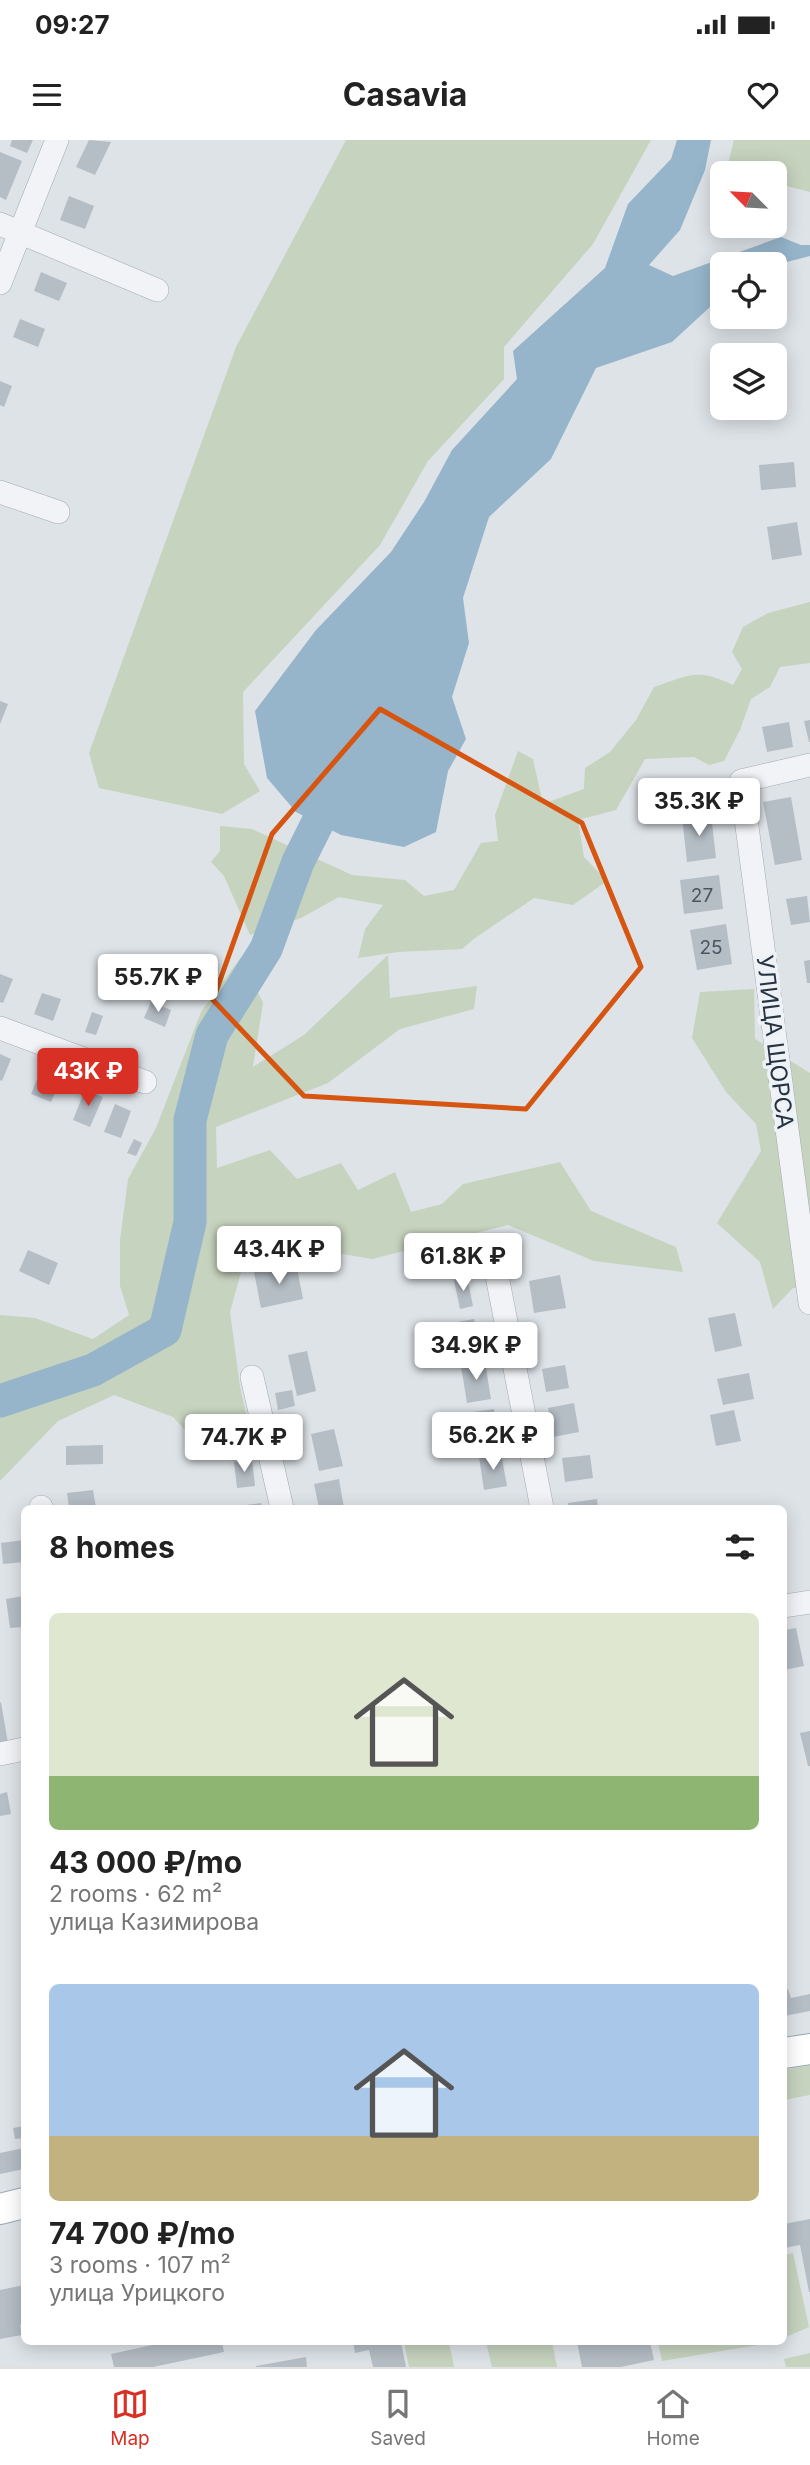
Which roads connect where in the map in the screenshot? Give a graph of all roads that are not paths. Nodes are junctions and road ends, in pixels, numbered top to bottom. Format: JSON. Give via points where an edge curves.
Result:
{"nodes":[{"id":1,"x":57,"y":140,"type":"edge"},
{"id":2,"x":10,"y":228,"type":"edge"},
{"id":3,"x":0,"y":283,"type":"edge"},
{"id":4,"x":157,"y":290,"type":"dead end"},
{"id":5,"x":0,"y":492,"type":"edge"},
{"id":6,"x":58,"y":512,"type":"dead end"},
{"id":7,"x":810,"y":765,"type":"edge"},
{"id":8,"x":0,"y":1028,"type":"edge"},
{"id":9,"x":145,"y":1082,"type":"dead end"},
{"id":10,"x":800,"y":1161,"type":"edge"},
{"id":11,"x":492,"y":1250,"type":"dead end"},
{"id":12,"x":810,"y":1303,"type":"edge"},
{"id":13,"x":252,"y":1377,"type":"dead end"},
{"id":14,"x":281,"y":1505,"type":"edge"},
{"id":15,"x":541,"y":1505,"type":"edge"},
{"id":16,"x":810,"y":1602,"type":"edge"},
{"id":17,"x":787,"y":1606,"type":"edge"},
{"id":18,"x":21,"y":1750,"type":"edge"},
{"id":19,"x":0,"y":1754,"type":"edge"},
{"id":20,"x":810,"y":2049,"type":"edge"},
{"id":21,"x":787,"y":2053,"type":"edge"},
{"id":22,"x":21,"y":2204,"type":"edge"},
{"id":23,"x":0,"y":2208,"type":"edge"}],
"edges":[{"from":1,"to":2,"type":"street"},
{"from":2,"to":3,"type":"street"},
{"from":2,"to":4,"type":"street"},
{"from":5,"to":6,"type":"street"},
{"from":7,"to":10,"type":"street","name":"УЛИЦА ЩОРСА","via":[[741,781]]},
{"from":8,"to":9,"type":"street"},
{"from":10,"to":12,"type":"street","name":"УЛИЦА ЩОРСА"},
{"from":11,"to":15,"type":"street"},
{"from":13,"to":14,"type":"street"},
{"from":16,"to":17,"type":"street"},
{"from":18,"to":19,"type":"street"},
{"from":20,"to":21,"type":"main road"},
{"from":22,"to":23,"type":"main road"}]}
